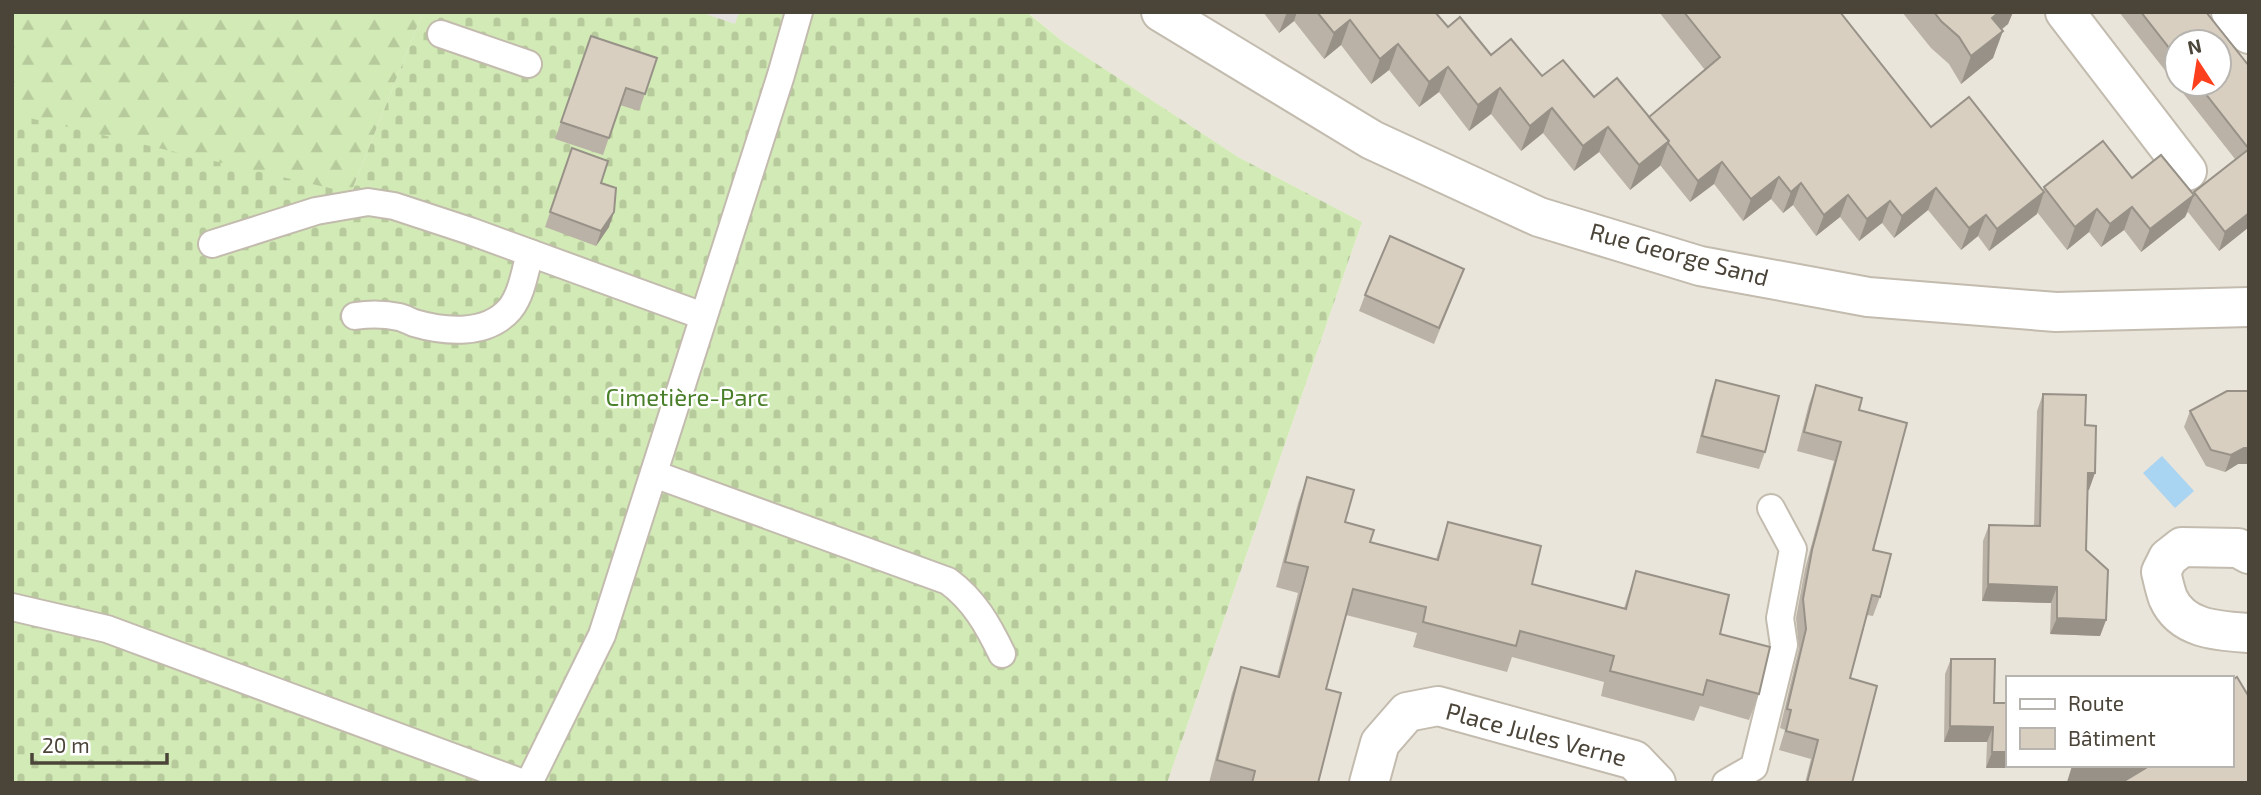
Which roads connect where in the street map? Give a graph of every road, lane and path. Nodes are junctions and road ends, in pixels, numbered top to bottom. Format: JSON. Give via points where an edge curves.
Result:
{"nodes":[{"id":1,"x":1161,"y":12,"type":"edge"},
{"id":2,"x":2065,"y":12,"type":"edge"},
{"id":3,"x":2231,"y":12,"type":"edge"},
{"id":4,"x":791,"y":14,"type":"edge"},
{"id":5,"x":441,"y":34,"type":"dead end"},
{"id":6,"x":2249,"y":34,"type":"edge"},
{"id":7,"x":528,"y":64,"type":"dead end"},
{"id":8,"x":2187,"y":170,"type":"dead end"},
{"id":9,"x":212,"y":244,"type":"dead end"},
{"id":10,"x":530,"y":253,"type":"junction"},
{"id":11,"x":2249,"y":307,"type":"edge"},
{"id":12,"x":355,"y":316,"type":"dead end"},
{"id":13,"x":703,"y":316,"type":"junction"},
{"id":14,"x":654,"y":474,"type":"junction"},
{"id":15,"x":1771,"y":508,"type":"dead end"},
{"id":16,"x":2249,"y":554,"type":"edge"},
{"id":17,"x":12,"y":607,"type":"edge"},
{"id":18,"x":2249,"y":633,"type":"edge"},
{"id":19,"x":1002,"y":654,"type":"dead end"},
{"id":20,"x":523,"y":783,"type":"edge"},
{"id":21,"x":529,"y":783,"type":"edge"},
{"id":22,"x":1369,"y":783,"type":"edge"},
{"id":23,"x":1656,"y":783,"type":"edge"},
{"id":24,"x":1726,"y":783,"type":"edge"}],
"edges":[{"from":1,"to":11,"type":"street","name":"Rue George Sand","via":[[1372,141],[1539,217],[1700,265],[1868,296],[2056,312]]},
{"from":2,"to":8,"type":"street"},
{"from":3,"to":6,"type":"street"},
{"from":4,"to":13,"type":"lane","via":[[781,75]]},
{"from":5,"to":7,"type":"lane"},
{"from":9,"to":10,"type":"lane","via":[[316,211],[369,202],[394,206]]},
{"from":10,"to":12,"type":"lane","via":[[511,308],[475,330],[442,329],[398,317]]},
{"from":10,"to":13,"type":"lane"},
{"from":13,"to":14,"type":"lane"},
{"from":14,"to":19,"type":"lane","via":[[948,581],[977,609]]},
{"from":14,"to":21,"type":"lane","via":[[603,635]]},
{"from":15,"to":24,"type":"lane","via":[[1794,550],[1780,618],[1784,645],[1754,766]]},
{"from":16,"to":18,"type":"street","via":[[2238,548],[2182,547],[2168,558],[2161,572],[2177,613],[2202,628]]},
{"from":17,"to":20,"type":"lane","via":[[107,629]]},
{"from":22,"to":23,"type":"street","name":"Place Jules Verne","via":[[1380,743],[1407,712],[1438,706],[1634,760]]}]}
